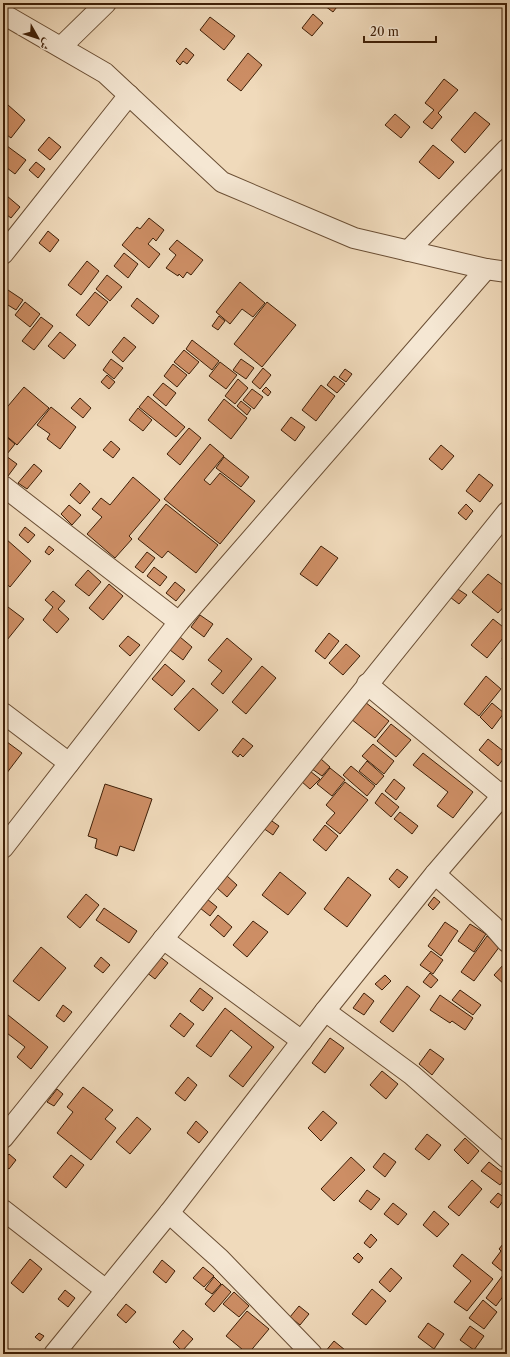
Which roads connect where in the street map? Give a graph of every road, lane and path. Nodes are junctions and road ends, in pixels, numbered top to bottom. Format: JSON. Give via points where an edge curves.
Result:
{"nodes":[{"id":1,"x":106,"y":3,"type":"edge"},
{"id":2,"x":3,"y":14,"type":"edge"},
{"id":3,"x":61,"y":48,"type":"junction"},
{"id":4,"x":129,"y":95,"type":"junction"},
{"id":5,"x":507,"y":149,"type":"edge"},
{"id":6,"x":408,"y":251,"type":"junction"},
{"id":7,"x":3,"y":254,"type":"edge"},
{"id":8,"x":486,"y":269,"type":"junction"},
{"id":9,"x":507,"y":272,"type":"edge"},
{"id":10,"x":3,"y":486,"type":"edge"},
{"id":11,"x":507,"y":512,"type":"edge"},
{"id":12,"x":179,"y":622,"type":"junction"},
{"id":13,"x":367,"y":684,"type":"junction"},
{"id":14,"x":3,"y":713,"type":"edge"},
{"id":15,"x":69,"y":763,"type":"junction"},
{"id":16,"x":504,"y":793,"type":"edge"},
{"id":17,"x":3,"y":848,"type":"edge"},
{"id":18,"x":435,"y":874,"type":"junction"},
{"id":19,"x":163,"y":939,"type":"junction"},
{"id":20,"x":507,"y":942,"type":"edge"},
{"id":21,"x":325,"y":1011,"type":"junction"},
{"id":22,"x":302,"y":1042,"type":"junction"},
{"id":23,"x":3,"y":1138,"type":"edge"},
{"id":24,"x":507,"y":1158,"type":"edge"},
{"id":25,"x":3,"y":1210,"type":"edge"},
{"id":26,"x":169,"y":1213,"type":"junction"},
{"id":27,"x":106,"y":1290,"type":"junction"},
{"id":28,"x":54,"y":1354,"type":"edge"},
{"id":29,"x":312,"y":1354,"type":"edge"}],
"edges":[{"from":1,"to":3,"type":"street"},
{"from":2,"to":3,"type":"street"},
{"from":3,"to":4,"type":"street","via":[[105,73]]},
{"from":4,"to":6,"type":"street","via":[[222,182],[354,238]]},
{"from":4,"to":7,"type":"street"},
{"from":5,"to":6,"type":"street"},
{"from":6,"to":8,"type":"street"},
{"from":8,"to":9,"type":"street"},
{"from":8,"to":12,"type":"street"},
{"from":10,"to":12,"type":"street"},
{"from":11,"to":13,"type":"street"},
{"from":12,"to":15,"type":"street"},
{"from":13,"to":16,"type":"street"},
{"from":13,"to":19,"type":"street"},
{"from":14,"to":15,"type":"street"},
{"from":15,"to":17,"type":"street"},
{"from":16,"to":18,"type":"street"},
{"from":18,"to":20,"type":"street","via":[[493,926]]},
{"from":18,"to":21,"type":"street"},
{"from":19,"to":22,"type":"street"},
{"from":19,"to":23,"type":"street"},
{"from":21,"to":22,"type":"street"},
{"from":21,"to":24,"type":"street","via":[[412,1075]]},
{"from":22,"to":26,"type":"street"},
{"from":25,"to":27,"type":"street"},
{"from":26,"to":27,"type":"street"},
{"from":26,"to":29,"type":"street","via":[[220,1259]]},
{"from":27,"to":28,"type":"street"}]}
